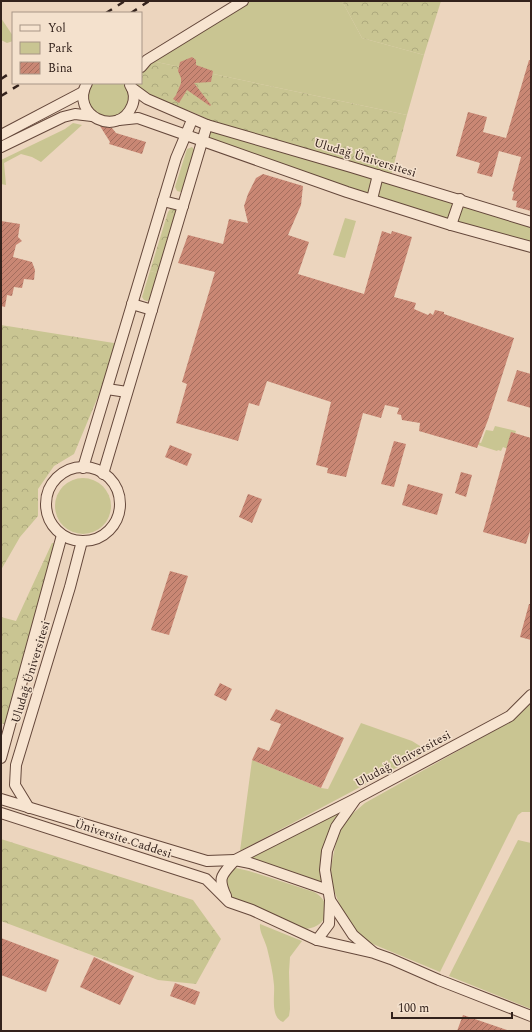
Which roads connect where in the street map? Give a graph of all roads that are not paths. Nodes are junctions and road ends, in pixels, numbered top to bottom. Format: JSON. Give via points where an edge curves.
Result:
{"nodes":[{"id":1,"x":243,"y":1,"type":"edge"},
{"id":2,"x":143,"y":62,"type":"edge"},
{"id":3,"x":131,"y":86,"type":"edge"},
{"id":4,"x":85,"y":88,"type":"edge"},
{"id":5,"x":92,"y":116,"type":"junction"},
{"id":6,"x":119,"y":120,"type":"junction"},
{"id":7,"x":192,"y":120,"type":"junction"},
{"id":8,"x":207,"y":125,"type":"junction"},
{"id":9,"x":186,"y":134,"type":"junction"},
{"id":10,"x":1,"y":135,"type":"edge"},
{"id":11,"x":203,"y":140,"type":"junction"},
{"id":12,"x":1,"y":147,"type":"edge"},
{"id":13,"x":378,"y":176,"type":"junction"},
{"id":14,"x":372,"y":199,"type":"junction"},
{"id":15,"x":460,"y":200,"type":"junction"},
{"id":16,"x":163,"y":201,"type":"junction"},
{"id":17,"x":183,"y":206,"type":"junction"},
{"id":18,"x":531,"y":222,"type":"edge"},
{"id":19,"x":452,"y":225,"type":"junction"},
{"id":20,"x":531,"y":247,"type":"edge"},
{"id":21,"x":132,"y":304,"type":"junction"},
{"id":22,"x":152,"y":310,"type":"junction"},
{"id":23,"x":107,"y":389,"type":"junction"},
{"id":24,"x":127,"y":392,"type":"junction"},
{"id":25,"x":82,"y":468,"type":"junction"},
{"id":26,"x":103,"y":474,"type":"junction"},
{"id":27,"x":62,"y":535,"type":"junction"},
{"id":28,"x":82,"y":541,"type":"junction"},
{"id":29,"x":531,"y":695,"type":"edge"},
{"id":30,"x":1,"y":758,"type":"edge"},
{"id":31,"x":357,"y":798,"type":"junction"},
{"id":32,"x":1,"y":799,"type":"edge"},
{"id":33,"x":29,"y":808,"type":"junction"},
{"id":34,"x":1,"y":813,"type":"edge"},
{"id":35,"x":235,"y":860,"type":"junction"},
{"id":36,"x":329,"y":895,"type":"junction"},
{"id":37,"x":229,"y":902,"type":"junction"},
{"id":38,"x":317,"y":940,"type":"junction"},
{"id":39,"x":374,"y":953,"type":"junction"},
{"id":40,"x":531,"y":1016,"type":"edge"}],
"edges":[{"from":1,"to":2,"type":"street"},
{"from":3,"to":6,"type":"street","via":[[133,103],[130,110]]},
{"from":3,"to":7,"type":"street","name":"Uludağ Üniversitesi","via":[[147,99]]},
{"from":4,"to":5,"type":"street","via":[[84,105]]},
{"from":4,"to":10,"type":"street"},
{"from":5,"to":6,"type":"street","via":[[106,122]]},
{"from":5,"to":12,"type":"street","via":[[75,114],[63,117]]},
{"from":6,"to":9,"type":"street","via":[[138,118]]},
{"from":7,"to":8,"type":"street","name":"Uludağ Üniversitesi"},
{"from":7,"to":9,"type":"street"},
{"from":8,"to":11,"type":"street"},
{"from":8,"to":13,"type":"street","name":"Uludağ Üniversitesi"},
{"from":9,"to":11,"type":"street"},
{"from":9,"to":16,"type":"street"},
{"from":11,"to":14,"type":"street"},
{"from":11,"to":17,"type":"street"},
{"from":13,"to":14,"type":"street"},
{"from":13,"to":15,"type":"street","name":"Uludağ Üniversitesi"},
{"from":14,"to":19,"type":"street"},
{"from":15,"to":18,"type":"street","name":"Uludağ Üniversitesi"},
{"from":15,"to":19,"type":"street"},
{"from":16,"to":17,"type":"street"},
{"from":16,"to":21,"type":"street"},
{"from":17,"to":22,"type":"street"},
{"from":19,"to":20,"type":"street"},
{"from":21,"to":22,"type":"street"},
{"from":21,"to":23,"type":"street"},
{"from":22,"to":24,"type":"street"},
{"from":23,"to":24,"type":"street"},
{"from":23,"to":25,"type":"street"},
{"from":24,"to":26,"type":"street"},
{"from":25,"to":26,"type":"street","via":[[93,469]]},
{"from":25,"to":27,"type":"street","via":[[71,469],[60,475],[47,494],[48,517]]},
{"from":26,"to":28,"type":"street","via":[[111,480],[119,498],[120,510],[117,521],[102,536]]},
{"from":27,"to":28,"type":"street"},
{"from":27,"to":30,"type":"street","name":"Uludağ Üniversitesi"},
{"from":28,"to":33,"type":"street","name":"Uludağ Üniversitesi","via":[[16,765],[15,785]]},
{"from":29,"to":31,"type":"street","name":"Uludağ Üniversitesi","via":[[510,716]]},
{"from":31,"to":35,"type":"street"},
{"from":31,"to":36,"type":"street","name":"Uludağ Üniversitesi","via":[[336,827],[327,851],[325,870]]},
{"from":32,"to":33,"type":"street","name":"Üniversite Caddesi"},
{"from":33,"to":35,"type":"street","name":"Üniversite Caddesi","via":[[207,861]]},
{"from":34,"to":37,"type":"street","name":"Üniversite Caddesi","via":[[206,879]]},
{"from":35,"to":36,"type":"street","via":[[250,863]]},
{"from":35,"to":37,"type":"street","via":[[223,874],[221,885]]},
{"from":36,"to":38,"type":"street","via":[[329,924]]},
{"from":36,"to":39,"type":"street","name":"Uludağ Üniversitesi","via":[[353,935]]},
{"from":37,"to":38,"type":"street","name":"Uludağ Üniversitesi"},
{"from":38,"to":39,"type":"street","name":"Uludağ Üniversitesi"},
{"from":39,"to":40,"type":"street","name":"Uludağ Üniversitesi"}]}
